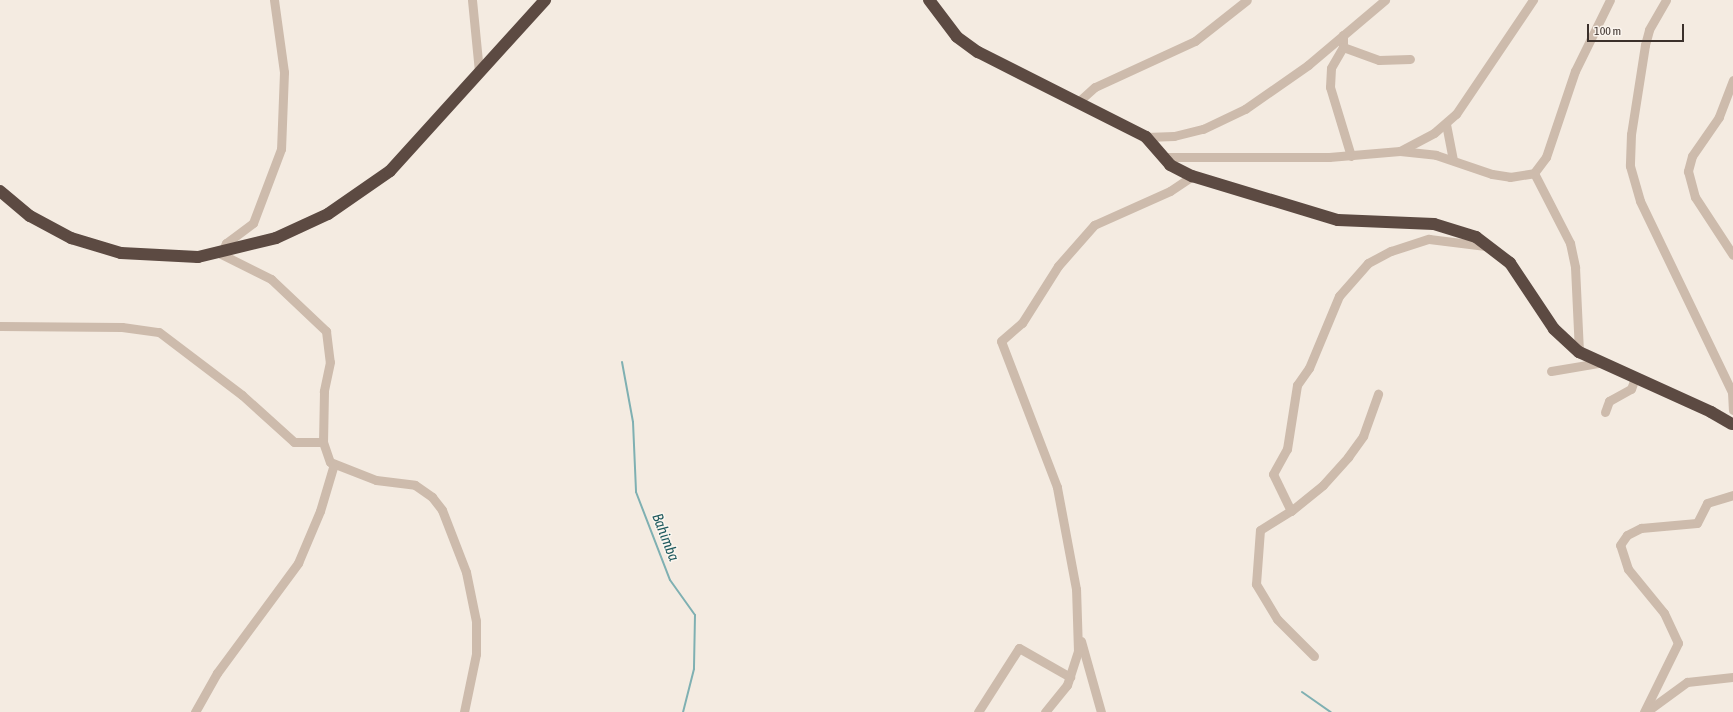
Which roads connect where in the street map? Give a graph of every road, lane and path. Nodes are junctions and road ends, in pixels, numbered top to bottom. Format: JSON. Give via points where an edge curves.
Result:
{"nodes":[{"id":1,"x":274,"y":0,"type":"edge"},
{"id":2,"x":472,"y":0,"type":"edge"},
{"id":3,"x":545,"y":0,"type":"edge"},
{"id":4,"x":929,"y":0,"type":"edge"},
{"id":5,"x":1247,"y":0,"type":"edge"},
{"id":6,"x":1385,"y":0,"type":"edge"},
{"id":7,"x":1533,"y":0,"type":"edge"},
{"id":8,"x":1610,"y":0,"type":"edge"},
{"id":9,"x":1666,"y":0,"type":"edge"},
{"id":10,"x":1343,"y":35,"type":"junction"},
{"id":11,"x":1343,"y":47,"type":"junction"},
{"id":12,"x":1410,"y":59,"type":"dead end"},
{"id":13,"x":479,"y":72,"type":"junction"},
{"id":14,"x":1733,"y":80,"type":"edge"},
{"id":15,"x":1077,"y":103,"type":"junction"},
{"id":16,"x":1446,"y":124,"type":"junction"},
{"id":17,"x":1146,"y":137,"type":"junction"},
{"id":18,"x":1400,"y":151,"type":"junction"},
{"id":19,"x":1351,"y":156,"type":"junction"},
{"id":20,"x":1162,"y":157,"type":"junction"},
{"id":21,"x":1453,"y":160,"type":"junction"},
{"id":22,"x":1534,"y":173,"type":"junction"},
{"id":23,"x":1192,"y":176,"type":"junction"},
{"id":24,"x":0,"y":191,"type":"edge"},
{"id":25,"x":1492,"y":247,"type":"junction"},
{"id":26,"x":221,"y":254,"type":"junction"},
{"id":27,"x":1733,"y":255,"type":"edge"},
{"id":28,"x":0,"y":326,"type":"edge"},
{"id":29,"x":1579,"y":352,"type":"junction"},
{"id":30,"x":1599,"y":363,"type":"junction"},
{"id":31,"x":1551,"y":371,"type":"dead end"},
{"id":32,"x":1635,"y":378,"type":"junction"},
{"id":33,"x":1732,"y":393,"type":"edge"},
{"id":34,"x":1378,"y":394,"type":"dead end"},
{"id":35,"x":1733,"y":410,"type":"edge"},
{"id":36,"x":1605,"y":412,"type":"dead end"},
{"id":37,"x":1733,"y":421,"type":"edge"},
{"id":38,"x":323,"y":442,"type":"junction"},
{"id":39,"x":334,"y":464,"type":"junction"},
{"id":40,"x":1733,"y":495,"type":"edge"},
{"id":41,"x":1291,"y":511,"type":"junction"},
{"id":42,"x":1080,"y":640,"type":"junction"},
{"id":43,"x":1314,"y":656,"type":"dead end"},
{"id":44,"x":1070,"y":677,"type":"junction"},
{"id":45,"x":1733,"y":677,"type":"edge"},
{"id":46,"x":195,"y":712,"type":"edge"},
{"id":47,"x":464,"y":712,"type":"edge"},
{"id":48,"x":978,"y":712,"type":"edge"},
{"id":49,"x":1045,"y":712,"type":"edge"},
{"id":50,"x":1101,"y":712,"type":"edge"},
{"id":51,"x":1645,"y":712,"type":"edge"}],
"edges":[{"from":1,"to":26,"type":"street","via":[[284,72],[281,149],[253,223],[226,243]]},
{"from":2,"to":13,"type":"street"},
{"from":3,"to":13,"type":"highway"},
{"from":4,"to":15,"type":"highway","via":[[940,18],[965,44]]},
{"from":5,"to":15,"type":"street","via":[[1195,41],[1095,87]]},
{"from":6,"to":10,"type":"street"},
{"from":7,"to":16,"type":"street"},
{"from":8,"to":22,"type":"street","via":[[1575,71],[1546,157]]},
{"from":9,"to":33,"type":"street","via":[[1652,24],[1645,45],[1631,134],[1630,166],[1640,201]]},
{"from":10,"to":11,"type":"street"},
{"from":10,"to":17,"type":"street","via":[[1286,81],[1222,121],[1184,134]]},
{"from":11,"to":12,"type":"street","via":[[1379,60]]},
{"from":11,"to":19,"type":"street","via":[[1331,68],[1330,88]]},
{"from":13,"to":26,"type":"highway","via":[[390,171],[349,201],[276,238]]},
{"from":14,"to":27,"type":"street","via":[[1719,117],[1692,156],[1688,171],[1695,197]]},
{"from":15,"to":17,"type":"highway"},
{"from":16,"to":18,"type":"street"},
{"from":16,"to":21,"type":"street"},
{"from":17,"to":20,"type":"highway"},
{"from":18,"to":19,"type":"street"},
{"from":18,"to":21,"type":"street"},
{"from":19,"to":20,"type":"street"},
{"from":20,"to":23,"type":"highway"},
{"from":21,"to":22,"type":"street","via":[[1492,174],[1510,177]]},
{"from":22,"to":29,"type":"street","via":[[1570,243],[1575,267]]},
{"from":23,"to":25,"type":"highway","via":[[1338,220],[1434,224],[1459,229]]},
{"from":23,"to":42,"type":"street","via":[[1170,191],[1094,225],[1058,266],[1022,323],[1001,341],[1057,488],[1076,589]]},
{"from":24,"to":26,"type":"highway","via":[[48,227],[96,248],[147,257]]},
{"from":25,"to":29,"type":"highway","via":[[1518,274],[1554,329]]},
{"from":25,"to":41,"type":"street","via":[[1444,238],[1418,241],[1374,258],[1345,287],[1309,368],[1297,385],[1286,449],[1274,469],[1282,498]]},
{"from":26,"to":38,"type":"street","via":[[271,279],[326,332],[330,362],[324,391]]},
{"from":28,"to":38,"type":"street","via":[[122,327],[158,332],[242,395],[294,442]]},
{"from":29,"to":30,"type":"highway"},
{"from":30,"to":31,"type":"street"},
{"from":30,"to":32,"type":"highway"},
{"from":32,"to":36,"type":"street","via":[[1631,388],[1609,401]]},
{"from":32,"to":37,"type":"highway"},
{"from":33,"to":35,"type":"street"},
{"from":34,"to":41,"type":"street","via":[[1363,436],[1348,457],[1323,485]]},
{"from":38,"to":39,"type":"street"},
{"from":39,"to":46,"type":"street","via":[[320,511],[298,563],[217,673]]},
{"from":39,"to":47,"type":"street","via":[[376,480],[415,485],[432,497],[442,510],[466,572],[476,621],[476,654]]},
{"from":40,"to":51,"type":"street","via":[[1708,503],[1697,523],[1641,528],[1627,535],[1620,546],[1628,569],[1664,613],[1678,643]]},
{"from":41,"to":43,"type":"street","via":[[1260,530],[1256,588],[1277,619]]},
{"from":42,"to":44,"type":"street"},
{"from":42,"to":50,"type":"street"},
{"from":44,"to":48,"type":"street","via":[[1019,648]]},
{"from":44,"to":49,"type":"street","via":[[1060,696]]},
{"from":45,"to":51,"type":"street","via":[[1687,682]]}]}
